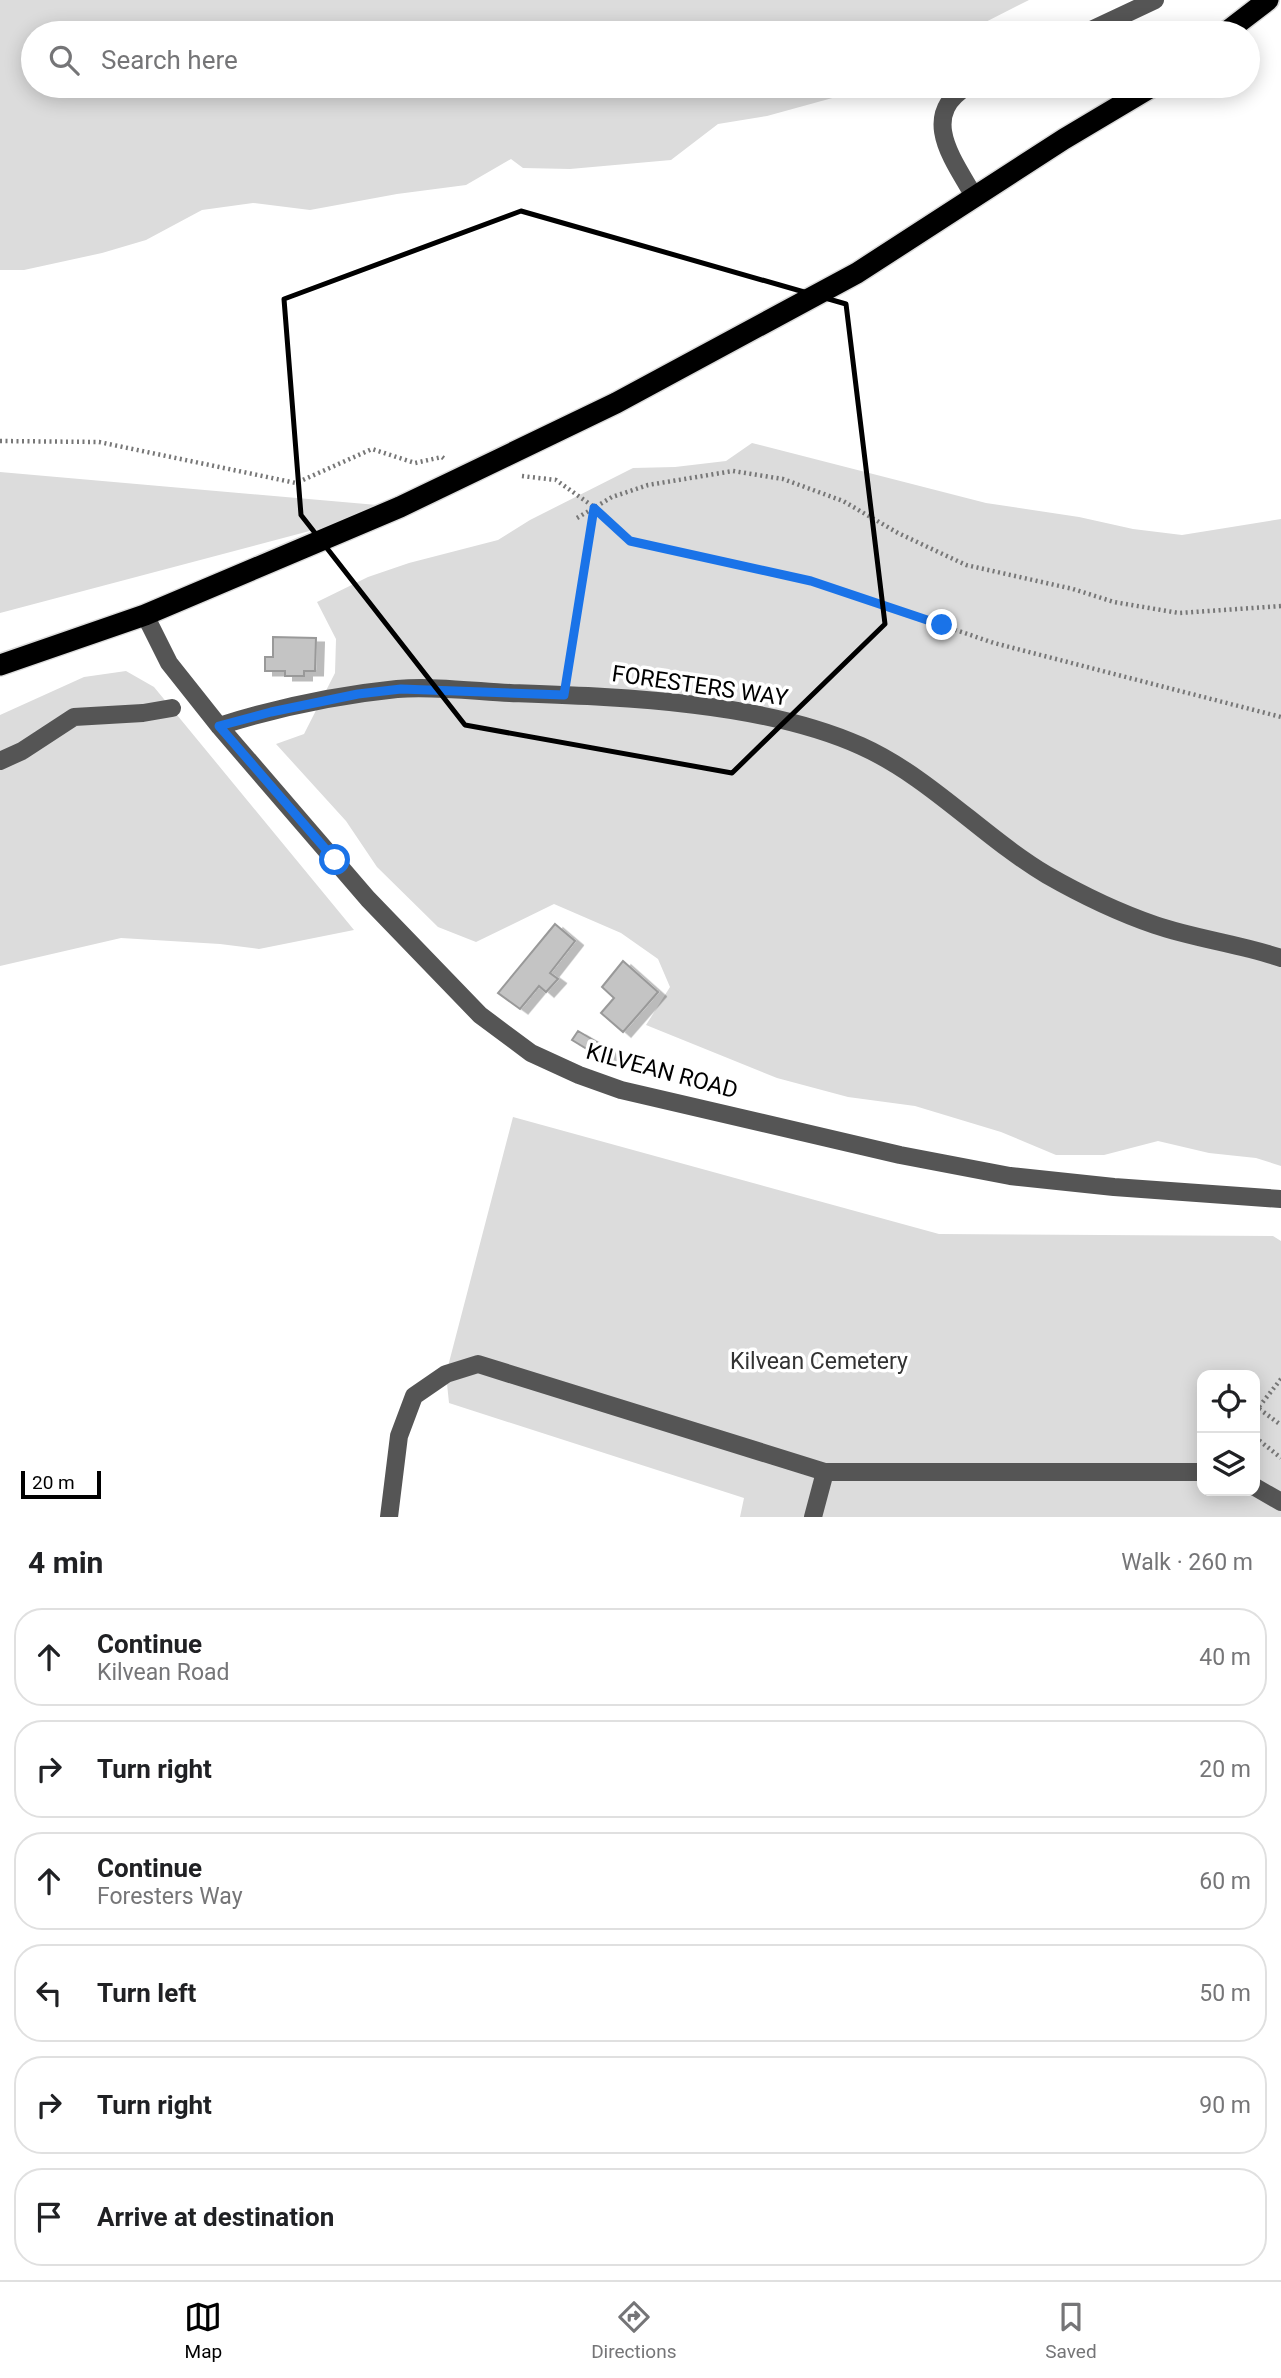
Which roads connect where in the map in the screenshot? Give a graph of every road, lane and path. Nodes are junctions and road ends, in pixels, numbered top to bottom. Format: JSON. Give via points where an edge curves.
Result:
{"nodes":[{"id":1,"x":1155,"y":0,"type":"edge"},
{"id":2,"x":1268,"y":0,"type":"edge"},
{"id":3,"x":1110,"y":21,"type":"edge"},
{"id":4,"x":1241,"y":21,"type":"edge"},
{"id":5,"x":954,"y":98,"type":"edge"},
{"id":6,"x":1133,"y":98,"type":"edge"},
{"id":7,"x":975,"y":198,"type":"junction"},
{"id":8,"x":0,"y":441,"type":"edge"},
{"id":9,"x":478,"y":471,"type":"junction"},
{"id":10,"x":517,"y":475,"type":"dead end"},
{"id":11,"x":594,"y":508,"type":"junction"},
{"id":12,"x":577,"y":518,"type":"dead end"},
{"id":13,"x":1281,"y":606,"type":"edge"},
{"id":14,"x":145,"y":615,"type":"junction"},
{"id":15,"x":0,"y":665,"type":"edge"},
{"id":16,"x":564,"y":695,"type":"junction"},
{"id":17,"x":172,"y":708,"type":"dead end"},
{"id":18,"x":1281,"y":718,"type":"edge"},
{"id":19,"x":219,"y":726,"type":"junction"},
{"id":20,"x":0,"y":761,"type":"edge"},
{"id":21,"x":1281,"y":958,"type":"edge"},
{"id":22,"x":1281,"y":1199,"type":"edge"},
{"id":23,"x":1281,"y":1380,"type":"edge"},
{"id":24,"x":1274,"y":1388,"type":"junction"},
{"id":25,"x":1281,"y":1394,"type":"edge"},
{"id":26,"x":1281,"y":1425,"type":"edge"},
{"id":27,"x":1260,"y":1441,"type":"edge"},
{"id":28,"x":1281,"y":1458,"type":"edge"},
{"id":29,"x":825,"y":1472,"type":"junction"},
{"id":30,"x":1197,"y":1472,"type":"edge"},
{"id":31,"x":1260,"y":1490,"type":"edge"},
{"id":32,"x":1281,"y":1502,"type":"edge"},
{"id":33,"x":389,"y":1517,"type":"edge"},
{"id":34,"x":813,"y":1517,"type":"edge"}],
"edges":[{"from":1,"to":3,"type":"street"},
{"from":2,"to":4,"type":"highway"},
{"from":5,"to":7,"type":"street","via":[[941,124],[945,145]]},
{"from":6,"to":7,"type":"highway"},
{"from":7,"to":9,"type":"highway","via":[[857,273],[616,403]]},
{"from":8,"to":9,"type":"path","via":[[99,442],[296,483],[372,449],[415,463],[442,457],[459,468]]},
{"from":9,"to":14,"type":"highway"},
{"from":10,"to":11,"type":"path","via":[[556,480]]},
{"from":11,"to":12,"type":"path"},
{"from":11,"to":13,"type":"path","via":[[648,485],[733,471],[783,479],[843,501],[966,565],[1114,602],[1179,612]]},
{"from":11,"to":16,"type":"path"},
{"from":11,"to":18,"type":"path","via":[[630,541],[811,581],[994,643]]},
{"from":14,"to":15,"type":"highway"},
{"from":14,"to":19,"type":"street","name":"KILVEAN ROAD","via":[[169,663]]},
{"from":16,"to":19,"type":"street","name":"FORESTERS WAY","via":[[401,689],[307,704]]},
{"from":16,"to":21,"type":"street","name":"FORESTERS WAY","via":[[768,716],[862,746],[903,770],[1045,873],[1099,903],[1157,925]]},
{"from":17,"to":20,"type":"street","via":[[74,717]]},
{"from":19,"to":22,"type":"street","name":"KILVEAN ROAD","via":[[368,899],[480,1015],[531,1053],[579,1075],[648,1096],[1010,1177]]},
{"from":23,"to":24,"type":"path"},
{"from":24,"to":25,"type":"path"},
{"from":24,"to":26,"type":"path","via":[[1258,1408]]},
{"from":27,"to":28,"type":"path"},
{"from":29,"to":30,"type":"street"},
{"from":29,"to":33,"type":"street","via":[[478,1364],[446,1374],[414,1396],[399,1436]]},
{"from":29,"to":34,"type":"street"},
{"from":31,"to":32,"type":"street"}]}
